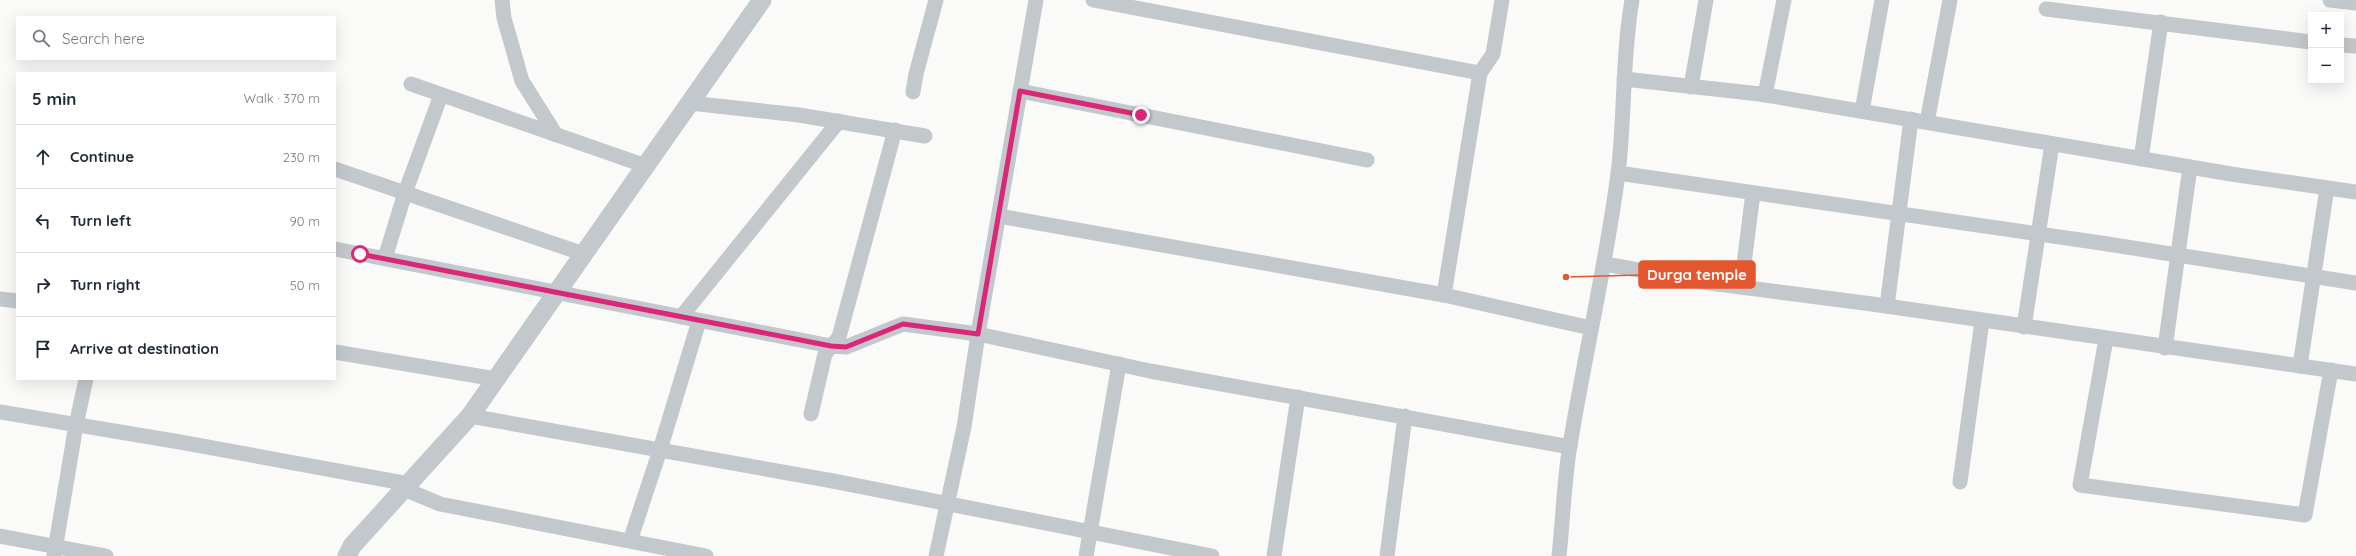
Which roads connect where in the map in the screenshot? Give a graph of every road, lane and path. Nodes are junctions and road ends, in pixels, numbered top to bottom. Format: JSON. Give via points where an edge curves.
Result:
{"nodes":[{"id":1,"x":502,"y":0,"type":"edge"},
{"id":2,"x":762,"y":0,"type":"edge"},
{"id":3,"x":936,"y":0,"type":"edge"},
{"id":4,"x":1036,"y":0,"type":"edge"},
{"id":5,"x":1093,"y":0,"type":"edge"},
{"id":6,"x":1502,"y":0,"type":"edge"},
{"id":7,"x":1632,"y":0,"type":"edge"},
{"id":8,"x":1706,"y":0,"type":"edge"},
{"id":9,"x":1784,"y":0,"type":"edge"},
{"id":10,"x":1882,"y":0,"type":"edge"},
{"id":11,"x":1950,"y":0,"type":"edge"},
{"id":12,"x":2330,"y":0,"type":"edge"},
{"id":13,"x":2356,"y":2,"type":"edge"},
{"id":14,"x":2046,"y":10,"type":"dead end"},
{"id":15,"x":2161,"y":22,"type":"junction"},
{"id":16,"x":2308,"y":42,"type":"edge"},
{"id":17,"x":2344,"y":45,"type":"edge"},
{"id":18,"x":2356,"y":46,"type":"edge"},
{"id":19,"x":1480,"y":72,"type":"junction"},
{"id":20,"x":1624,"y":79,"type":"junction"},
{"id":21,"x":410,"y":84,"type":"dead end"},
{"id":22,"x":1690,"y":87,"type":"junction"},
{"id":23,"x":1020,"y":91,"type":"junction"},
{"id":24,"x":913,"y":92,"type":"dead end"},
{"id":25,"x":441,"y":95,"type":"junction"},
{"id":26,"x":1765,"y":95,"type":"junction"},
{"id":27,"x":690,"y":103,"type":"junction"},
{"id":28,"x":1862,"y":111,"type":"junction"},
{"id":29,"x":1911,"y":120,"type":"junction"},
{"id":30,"x":839,"y":121,"type":"junction"},
{"id":31,"x":1927,"y":122,"type":"junction"},
{"id":32,"x":895,"y":130,"type":"junction"},
{"id":33,"x":556,"y":135,"type":"junction"},
{"id":34,"x":925,"y":136,"type":"dead end"},
{"id":35,"x":2052,"y":144,"type":"junction"},
{"id":36,"x":2141,"y":159,"type":"junction"},
{"id":37,"x":1367,"y":160,"type":"dead end"},
{"id":38,"x":646,"y":166,"type":"junction"},
{"id":39,"x":2190,"y":167,"type":"junction"},
{"id":40,"x":336,"y":169,"type":"edge"},
{"id":41,"x":1618,"y":173,"type":"junction"},
{"id":42,"x":2327,"y":188,"type":"junction"},
{"id":43,"x":2356,"y":192,"type":"edge"},
{"id":44,"x":405,"y":193,"type":"junction"},
{"id":45,"x":1753,"y":193,"type":"junction"},
{"id":46,"x":1897,"y":215,"type":"junction"},
{"id":47,"x":999,"y":216,"type":"junction"},
{"id":48,"x":2038,"y":234,"type":"junction"},
{"id":49,"x":336,"y":249,"type":"edge"},
{"id":50,"x":584,"y":254,"type":"junction"},
{"id":51,"x":2179,"y":256,"type":"junction"},
{"id":52,"x":386,"y":258,"type":"junction"},
{"id":53,"x":1605,"y":264,"type":"junction"},
{"id":54,"x":2314,"y":276,"type":"junction"},
{"id":55,"x":2356,"y":283,"type":"edge"},
{"id":56,"x":1741,"y":287,"type":"junction"},
{"id":57,"x":558,"y":291,"type":"junction"},
{"id":58,"x":1444,"y":295,"type":"junction"},
{"id":59,"x":0,"y":299,"type":"edge"},
{"id":60,"x":16,"y":302,"type":"edge"},
{"id":61,"x":1886,"y":306,"type":"junction"},
{"id":62,"x":681,"y":317,"type":"junction"},
{"id":63,"x":698,"y":321,"type":"junction"},
{"id":64,"x":1982,"y":321,"type":"junction"},
{"id":65,"x":2024,"y":327,"type":"junction"},
{"id":66,"x":1591,"y":328,"type":"junction"},
{"id":67,"x":978,"y":334,"type":"junction"},
{"id":68,"x":2106,"y":339,"type":"junction"},
{"id":69,"x":831,"y":346,"type":"junction"},
{"id":70,"x":2165,"y":348,"type":"junction"},
{"id":71,"x":336,"y":352,"type":"edge"},
{"id":72,"x":1119,"y":364,"type":"junction"},
{"id":73,"x":2300,"y":366,"type":"junction"},
{"id":74,"x":2331,"y":370,"type":"junction"},
{"id":75,"x":2356,"y":374,"type":"edge"},
{"id":76,"x":496,"y":379,"type":"junction"},
{"id":77,"x":86,"y":380,"type":"edge"},
{"id":78,"x":1298,"y":397,"type":"junction"},
{"id":79,"x":0,"y":412,"type":"edge"},
{"id":80,"x":811,"y":414,"type":"dead end"},
{"id":81,"x":470,"y":416,"type":"junction"},
{"id":82,"x":1405,"y":416,"type":"junction"},
{"id":83,"x":76,"y":425,"type":"junction"},
{"id":84,"x":1570,"y":447,"type":"junction"},
{"id":85,"x":660,"y":450,"type":"junction"},
{"id":86,"x":1960,"y":482,"type":"dead end"},
{"id":87,"x":407,"y":486,"type":"junction"},
{"id":88,"x":947,"y":503,"type":"junction"},
{"id":89,"x":1090,"y":531,"type":"junction"},
{"id":90,"x":0,"y":536,"type":"edge"},
{"id":91,"x":630,"y":541,"type":"junction"},
{"id":92,"x":54,"y":551,"type":"edge"},
{"id":93,"x":106,"y":556,"type":"edge"},
{"id":94,"x":348,"y":556,"type":"edge"},
{"id":95,"x":706,"y":556,"type":"edge"},
{"id":96,"x":936,"y":556,"type":"edge"},
{"id":97,"x":1086,"y":556,"type":"edge"},
{"id":98,"x":1212,"y":556,"type":"edge"},
{"id":99,"x":1274,"y":556,"type":"edge"},
{"id":100,"x":1387,"y":556,"type":"edge"},
{"id":101,"x":1559,"y":556,"type":"edge"}],
"edges":[{"from":1,"to":33,"type":"street","via":[[504,18],[522,81]]},
{"from":2,"to":27,"type":"street"},
{"from":3,"to":24,"type":"street"},
{"from":4,"to":23,"type":"street"},
{"from":5,"to":19,"type":"street"},
{"from":6,"to":19,"type":"street","via":[[1493,54]]},
{"from":7,"to":20,"type":"street"},
{"from":8,"to":22,"type":"street"},
{"from":9,"to":26,"type":"street"},
{"from":10,"to":28,"type":"street"},
{"from":11,"to":31,"type":"street"},
{"from":12,"to":13,"type":"street"},
{"from":14,"to":15,"type":"street"},
{"from":15,"to":16,"type":"street"},
{"from":15,"to":36,"type":"street"},
{"from":17,"to":18,"type":"street"},
{"from":19,"to":58,"type":"street"},
{"from":20,"to":22,"type":"street"},
{"from":20,"to":41,"type":"street"},
{"from":21,"to":25,"type":"street"},
{"from":22,"to":26,"type":"street"},
{"from":23,"to":37,"type":"street"},
{"from":23,"to":47,"type":"street"},
{"from":25,"to":33,"type":"street"},
{"from":25,"to":44,"type":"street"},
{"from":26,"to":28,"type":"street"},
{"from":27,"to":30,"type":"street"},
{"from":27,"to":38,"type":"street"},
{"from":28,"to":29,"type":"street"},
{"from":29,"to":31,"type":"street"},
{"from":29,"to":46,"type":"street"},
{"from":30,"to":32,"type":"street"},
{"from":30,"to":62,"type":"street"},
{"from":31,"to":35,"type":"street"},
{"from":32,"to":34,"type":"street"},
{"from":32,"to":69,"type":"street","via":[[839,337]]},
{"from":33,"to":38,"type":"street"},
{"from":35,"to":36,"type":"street"},
{"from":35,"to":48,"type":"street"},
{"from":36,"to":39,"type":"street"},
{"from":38,"to":50,"type":"street"},
{"from":39,"to":42,"type":"street"},
{"from":39,"to":51,"type":"street"},
{"from":40,"to":44,"type":"street"},
{"from":41,"to":45,"type":"street"},
{"from":41,"to":53,"type":"street"},
{"from":42,"to":43,"type":"street"},
{"from":42,"to":54,"type":"street"},
{"from":44,"to":50,"type":"street"},
{"from":44,"to":52,"type":"street"},
{"from":45,"to":46,"type":"street"},
{"from":45,"to":56,"type":"street"},
{"from":46,"to":48,"type":"street"},
{"from":46,"to":61,"type":"street"},
{"from":47,"to":58,"type":"street"},
{"from":47,"to":67,"type":"street"},
{"from":48,"to":51,"type":"street"},
{"from":48,"to":65,"type":"street"},
{"from":49,"to":52,"type":"street"},
{"from":50,"to":57,"type":"street"},
{"from":51,"to":54,"type":"street"},
{"from":51,"to":70,"type":"street"},
{"from":52,"to":57,"type":"street"},
{"from":53,"to":56,"type":"street"},
{"from":53,"to":66,"type":"street"},
{"from":54,"to":55,"type":"street"},
{"from":54,"to":73,"type":"street"},
{"from":56,"to":61,"type":"street"},
{"from":57,"to":62,"type":"street"},
{"from":57,"to":76,"type":"street"},
{"from":58,"to":66,"type":"street"},
{"from":59,"to":60,"type":"street"},
{"from":61,"to":64,"type":"street"},
{"from":62,"to":63,"type":"street"},
{"from":63,"to":69,"type":"street"},
{"from":63,"to":85,"type":"street"},
{"from":64,"to":65,"type":"street"},
{"from":64,"to":86,"type":"street"},
{"from":65,"to":68,"type":"street"},
{"from":66,"to":84,"type":"street"},
{"from":67,"to":69,"type":"street","via":[[903,324],[846,347]]},
{"from":67,"to":72,"type":"street"},
{"from":67,"to":88,"type":"street","via":[[964,426]]},
{"from":68,"to":70,"type":"street"},
{"from":68,"to":74,"type":"street","via":[[2080,484],[2305,515]]},
{"from":69,"to":80,"type":"street","via":[[824,354]]},
{"from":70,"to":73,"type":"street"},
{"from":71,"to":76,"type":"street"},
{"from":72,"to":78,"type":"street"},
{"from":72,"to":89,"type":"street"},
{"from":73,"to":74,"type":"street"},
{"from":74,"to":75,"type":"street"},
{"from":76,"to":81,"type":"street"},
{"from":77,"to":83,"type":"street"},
{"from":78,"to":82,"type":"street"},
{"from":78,"to":99,"type":"street"},
{"from":79,"to":83,"type":"street"},
{"from":81,"to":85,"type":"street"},
{"from":81,"to":87,"type":"street"},
{"from":82,"to":84,"type":"street"},
{"from":82,"to":100,"type":"street"},
{"from":83,"to":87,"type":"street"},
{"from":83,"to":92,"type":"street"},
{"from":84,"to":101,"type":"street"},
{"from":85,"to":88,"type":"street"},
{"from":85,"to":91,"type":"street"},
{"from":87,"to":91,"type":"street","via":[[440,504]]},
{"from":87,"to":94,"type":"street","via":[[352,546]]},
{"from":88,"to":89,"type":"street"},
{"from":88,"to":96,"type":"street"},
{"from":89,"to":97,"type":"street"},
{"from":89,"to":98,"type":"street"},
{"from":90,"to":92,"type":"street"},
{"from":91,"to":95,"type":"street"},
{"from":92,"to":93,"type":"street"}]}
